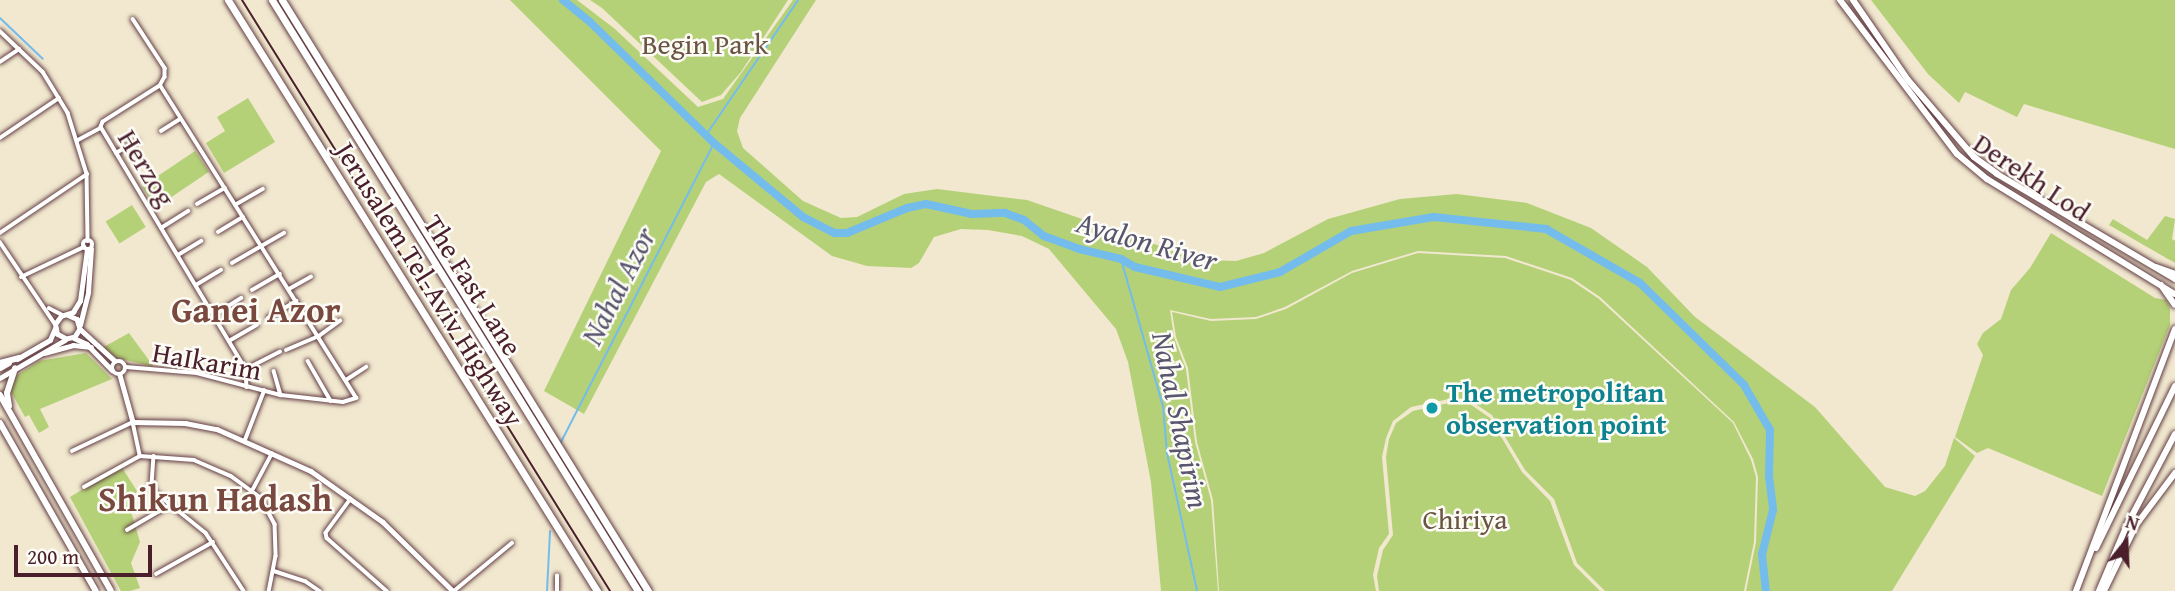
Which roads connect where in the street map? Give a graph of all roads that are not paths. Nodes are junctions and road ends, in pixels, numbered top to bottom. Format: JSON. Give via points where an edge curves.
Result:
{"nodes":[{"id":1,"x":228,"y":0,"type":"edge"},
{"id":2,"x":272,"y":0,"type":"edge"},
{"id":3,"x":282,"y":0,"type":"edge"},
{"id":4,"x":1840,"y":0,"type":"edge"},
{"id":5,"x":1853,"y":0,"type":"edge"},
{"id":6,"x":133,"y":19,"type":"dead end"},
{"id":7,"x":0,"y":32,"type":"edge"},
{"id":8,"x":19,"y":49,"type":"junction"},
{"id":9,"x":0,"y":62,"type":"edge"},
{"id":10,"x":160,"y":86,"type":"junction"},
{"id":11,"x":59,"y":98,"type":"junction"},
{"id":12,"x":180,"y":119,"type":"junction"},
{"id":13,"x":101,"y":128,"type":"junction"},
{"id":14,"x":161,"y":131,"type":"dead end"},
{"id":15,"x":0,"y":138,"type":"edge"},
{"id":16,"x":78,"y":140,"type":"junction"},
{"id":17,"x":137,"y":141,"type":"dead end"},
{"id":18,"x":116,"y":153,"type":"junction"},
{"id":19,"x":87,"y":174,"type":"junction"},
{"id":20,"x":225,"y":188,"type":"junction"},
{"id":21,"x":263,"y":189,"type":"dead end"},
{"id":22,"x":197,"y":204,"type":"dead end"},
{"id":23,"x":235,"y":205,"type":"junction"},
{"id":24,"x":188,"y":211,"type":"dead end"},
{"id":25,"x":243,"y":217,"type":"junction"},
{"id":26,"x":161,"y":228,"type":"junction"},
{"id":27,"x":218,"y":232,"type":"dead end"},
{"id":28,"x":0,"y":233,"type":"edge"},
{"id":29,"x":284,"y":233,"type":"dead end"},
{"id":30,"x":88,"y":241,"type":"joint"},
{"id":31,"x":201,"y":241,"type":"dead end"},
{"id":32,"x":0,"y":242,"type":"edge"},
{"id":33,"x":261,"y":245,"type":"junction"},
{"id":34,"x":87,"y":248,"type":"junction"},
{"id":35,"x":178,"y":255,"type":"junction"},
{"id":36,"x":232,"y":263,"type":"dead end"},
{"id":37,"x":221,"y":270,"type":"dead end"},
{"id":38,"x":280,"y":274,"type":"junction"},
{"id":39,"x":2175,"y":276,"type":"edge"},
{"id":40,"x":21,"y":277,"type":"junction"},
{"id":41,"x":311,"y":277,"type":"dead end"},
{"id":42,"x":196,"y":285,"type":"junction"},
{"id":43,"x":2161,"y":285,"type":"junction"},
{"id":44,"x":289,"y":289,"type":"junction"},
{"id":45,"x":252,"y":290,"type":"dead end"},
{"id":46,"x":2175,"y":294,"type":"edge"},
{"id":47,"x":241,"y":298,"type":"dead end"},
{"id":48,"x":297,"y":300,"type":"junction"},
{"id":49,"x":41,"y":302,"type":"junction"},
{"id":50,"x":2175,"y":305,"type":"edge"},
{"id":51,"x":66,"y":315,"type":"junction"},
{"id":52,"x":214,"y":315,"type":"junction"},
{"id":53,"x":268,"y":318,"type":"dead end"},
{"id":54,"x":340,"y":321,"type":"dead end"},
{"id":55,"x":257,"y":325,"type":"dead end"},
{"id":56,"x":55,"y":326,"type":"junction"},
{"id":57,"x":80,"y":327,"type":"junction"},
{"id":58,"x":2175,"y":329,"type":"edge"},
{"id":59,"x":319,"y":336,"type":"junction"},
{"id":60,"x":73,"y":338,"type":"junction"},
{"id":61,"x":66,"y":339,"type":"junction"},
{"id":62,"x":229,"y":341,"type":"junction"},
{"id":63,"x":91,"y":347,"type":"junction"},
{"id":64,"x":286,"y":349,"type":"dead end"},
{"id":65,"x":280,"y":352,"type":"dead end"},
{"id":66,"x":33,"y":357,"type":"junction"},
{"id":67,"x":19,"y":358,"type":"joint"},
{"id":68,"x":115,"y":361,"type":"junction"},
{"id":69,"x":308,"y":361,"type":"dead end"},
{"id":70,"x":0,"y":365,"type":"edge"},
{"id":71,"x":126,"y":367,"type":"junction"},
{"id":72,"x":366,"y":367,"type":"dead end"},
{"id":73,"x":15,"y":368,"type":"junction"},
{"id":74,"x":246,"y":369,"type":"junction"},
{"id":75,"x":112,"y":370,"type":"junction"},
{"id":76,"x":274,"y":371,"type":"dead end"},
{"id":77,"x":120,"y":375,"type":"junction"},
{"id":78,"x":0,"y":378,"type":"edge"},
{"id":79,"x":346,"y":380,"type":"junction"},
{"id":80,"x":2175,"y":386,"type":"edge"},
{"id":81,"x":247,"y":387,"type":"junction"},
{"id":82,"x":264,"y":391,"type":"junction"},
{"id":83,"x":281,"y":394,"type":"junction"},
{"id":84,"x":0,"y":395,"type":"edge"},
{"id":85,"x":331,"y":401,"type":"junction"},
{"id":86,"x":11,"y":415,"type":"junction"},
{"id":87,"x":133,"y":422,"type":"junction"},
{"id":88,"x":0,"y":423,"type":"edge"},
{"id":89,"x":2175,"y":434,"type":"edge"},
{"id":90,"x":245,"y":440,"type":"junction"},
{"id":91,"x":72,"y":451,"type":"dead end"},
{"id":92,"x":273,"y":453,"type":"junction"},
{"id":93,"x":140,"y":456,"type":"junction"},
{"id":94,"x":154,"y":456,"type":"junction"},
{"id":95,"x":2175,"y":473,"type":"edge"},
{"id":96,"x":84,"y":487,"type":"dead end"},
{"id":97,"x":253,"y":489,"type":"junction"},
{"id":98,"x":352,"y":498,"type":"junction"},
{"id":99,"x":169,"y":506,"type":"junction"},
{"id":100,"x":127,"y":530,"type":"dead end"},
{"id":101,"x":213,"y":542,"type":"junction"},
{"id":102,"x":512,"y":543,"type":"dead end"},
{"id":103,"x":274,"y":571,"type":"junction"},
{"id":104,"x":156,"y":574,"type":"dead end"},
{"id":105,"x":557,"y":576,"type":"dead end"},
{"id":106,"x":239,"y":586,"type":"junction"},
{"id":107,"x":96,"y":591,"type":"edge"},
{"id":108,"x":111,"y":591,"type":"edge"},
{"id":109,"x":231,"y":591,"type":"edge"},
{"id":110,"x":244,"y":591,"type":"edge"},
{"id":111,"x":269,"y":591,"type":"edge"},
{"id":112,"x":320,"y":591,"type":"edge"},
{"id":113,"x":387,"y":591,"type":"edge"},
{"id":114,"x":453,"y":591,"type":"edge"},
{"id":115,"x":557,"y":591,"type":"edge"},
{"id":116,"x":597,"y":591,"type":"edge"},
{"id":117,"x":638,"y":591,"type":"edge"},
{"id":118,"x":648,"y":591,"type":"edge"},
{"id":119,"x":2077,"y":591,"type":"edge"},
{"id":120,"x":2101,"y":591,"type":"edge"}],
"edges":[{"from":1,"to":116,"type":"highway","name":"Jerusalem Tel-Aviv Highway"},
{"from":2,"to":117,"type":"highway","name":"The Fast Lane"},
{"from":3,"to":118,"type":"highway","name":"Jerusalem Tel-Aviv Highway"},
{"from":4,"to":43,"type":"main road","name":"Derekh Lod","via":[[1958,154],[1987,178]]},
{"from":5,"to":39,"type":"main road","name":"Derekh Lod","via":[[1908,80],[1974,156],[1997,174]]},
{"from":6,"to":10,"type":"street","via":[[165,68]]},
{"from":7,"to":8,"type":"street"},
{"from":8,"to":9,"type":"street"},
{"from":8,"to":11,"type":"street","via":[[43,72]]},
{"from":10,"to":12,"type":"street"},
{"from":10,"to":13,"type":"street","via":[[103,122]]},
{"from":11,"to":15,"type":"street"},
{"from":11,"to":16,"type":"street"},
{"from":12,"to":14,"type":"street"},
{"from":12,"to":20,"type":"street"},
{"from":13,"to":16,"type":"street"},
{"from":13,"to":18,"type":"street","name":"Herzog"},
{"from":16,"to":19,"type":"street"},
{"from":17,"to":18,"type":"street"},
{"from":18,"to":26,"type":"street","name":"Herzog"},
{"from":19,"to":28,"type":"street"},
{"from":19,"to":30,"type":"street"},
{"from":20,"to":22,"type":"street"},
{"from":20,"to":23,"type":"street"},
{"from":21,"to":23,"type":"street"},
{"from":23,"to":25,"type":"street"},
{"from":24,"to":26,"type":"street","name":"Herzog"},
{"from":25,"to":27,"type":"street"},
{"from":25,"to":33,"type":"street"},
{"from":26,"to":35,"type":"street","name":"Herzog"},
{"from":29,"to":33,"type":"street"},
{"from":30,"to":34,"type":"street","via":[[93,244]]},
{"from":31,"to":35,"type":"street"},
{"from":32,"to":40,"type":"street"},
{"from":33,"to":36,"type":"street"},
{"from":33,"to":38,"type":"street"},
{"from":34,"to":40,"type":"street"},
{"from":34,"to":51,"type":"street","via":[[83,293],[78,306]]},
{"from":34,"to":57,"type":"street","via":[[88,292]]},
{"from":35,"to":42,"type":"street","name":"Herzog"},
{"from":37,"to":42,"type":"street"},
{"from":38,"to":44,"type":"street"},
{"from":38,"to":45,"type":"street"},
{"from":40,"to":49,"type":"street"},
{"from":41,"to":44,"type":"street"},
{"from":42,"to":52,"type":"street","name":"Herzog"},
{"from":43,"to":46,"type":"main road","name":"Derekh Lod"},
{"from":43,"to":50,"type":"main road"},
{"from":44,"to":48,"type":"street"},
{"from":47,"to":52,"type":"street"},
{"from":48,"to":53,"type":"street"},
{"from":48,"to":59,"type":"street"},
{"from":49,"to":51,"type":"street"},
{"from":49,"to":56,"type":"street"},
{"from":51,"to":56,"type":"street"},
{"from":51,"to":57,"type":"street","via":[[76,318]]},
{"from":52,"to":62,"type":"street","name":"Herzog"},
{"from":54,"to":59,"type":"street"},
{"from":55,"to":62,"type":"street"},
{"from":56,"to":61,"type":"street"},
{"from":56,"to":67,"type":"street","via":[[50,340]]},
{"from":57,"to":60,"type":"street"},
{"from":57,"to":68,"type":"street"},
{"from":58,"to":119,"type":"main road"},
{"from":59,"to":64,"type":"street"},
{"from":59,"to":79,"type":"street"},
{"from":60,"to":61,"type":"street"},
{"from":60,"to":63,"type":"street"},
{"from":61,"to":66,"type":"street"},
{"from":62,"to":74,"type":"street","name":"Herzog"},
{"from":63,"to":66,"type":"street","via":[[73,345]]},
{"from":63,"to":75,"type":"street"},
{"from":65,"to":74,"type":"street"},
{"from":66,"to":73,"type":"street"},
{"from":67,"to":70,"type":"main road"},
{"from":68,"to":71,"type":"street"},
{"from":68,"to":75,"type":"street"},
{"from":69,"to":85,"type":"street"},
{"from":71,"to":77,"type":"street"},
{"from":71,"to":81,"type":"street","name":"HaIkarim","via":[[197,373]]},
{"from":72,"to":79,"type":"street"},
{"from":73,"to":78,"type":"street"},
{"from":73,"to":86,"type":"main road","via":[[7,393]]},
{"from":74,"to":81,"type":"street","name":"Herzog"},
{"from":75,"to":77,"type":"street"},
{"from":76,"to":83,"type":"street","name":"HaIkarim"},
{"from":77,"to":87,"type":"street"},
{"from":79,"to":85,"type":"street","name":"HaIkarim","via":[[356,398]]},
{"from":80,"to":119,"type":"main road"},
{"from":81,"to":82,"type":"street","name":"HaIkarim"},
{"from":82,"to":83,"type":"street","name":"HaIkarim"},
{"from":82,"to":90,"type":"street"},
{"from":83,"to":85,"type":"street","name":"HaIkarim"},
{"from":84,"to":86,"type":"main road"},
{"from":86,"to":108,"type":"main road"},
{"from":87,"to":90,"type":"street","via":[[185,423]]},
{"from":87,"to":91,"type":"street"},
{"from":87,"to":93,"type":"street"},
{"from":88,"to":107,"type":"main road"},
{"from":89,"to":120,"type":"main road","via":[[2126,527]]},
{"from":90,"to":92,"type":"street"},
{"from":92,"to":97,"type":"street"},
{"from":92,"to":98,"type":"street"},
{"from":93,"to":94,"type":"street"},
{"from":93,"to":96,"type":"street"},
{"from":94,"to":97,"type":"street","via":[[194,460]]},
{"from":94,"to":99,"type":"street","via":[[152,483]]},
{"from":95,"to":120,"type":"main road","via":[[2136,525]]},
{"from":97,"to":103,"type":"street","via":[[275,524]]},
{"from":98,"to":113,"type":"street","via":[[327,538]]},
{"from":98,"to":114,"type":"street","via":[[408,543]]},
{"from":99,"to":100,"type":"street"},
{"from":99,"to":101,"type":"street"},
{"from":101,"to":104,"type":"street"},
{"from":101,"to":106,"type":"street"},
{"from":102,"to":114,"type":"street"},
{"from":103,"to":111,"type":"street"},
{"from":103,"to":112,"type":"street"},
{"from":105,"to":115,"type":"street"},
{"from":106,"to":109,"type":"street"},
{"from":106,"to":110,"type":"street"}]}
